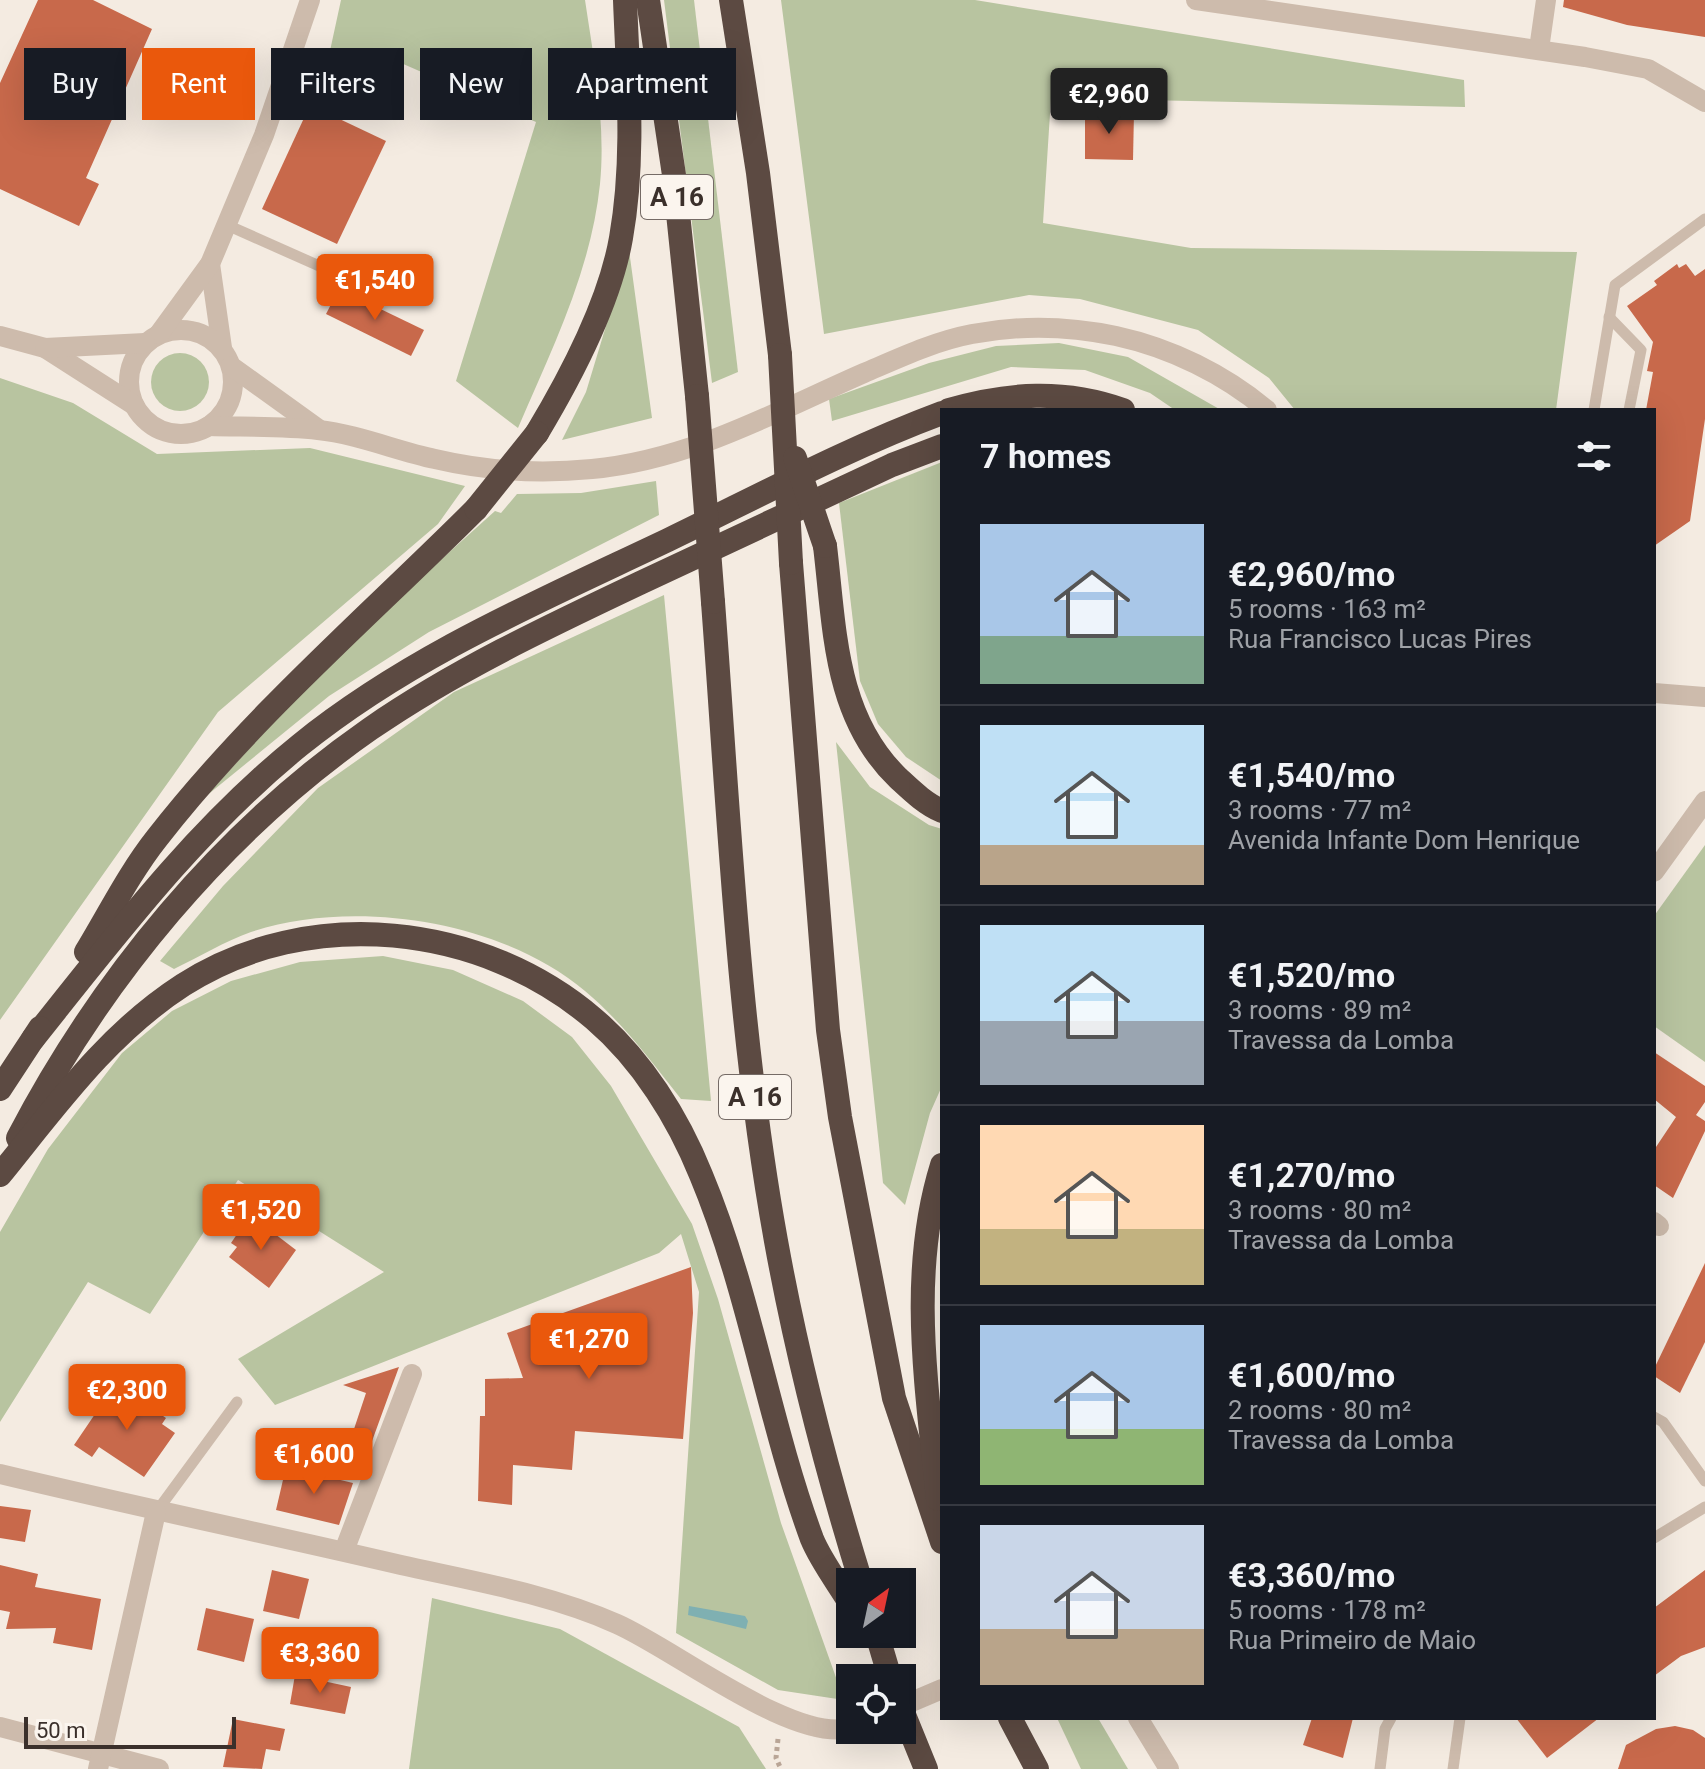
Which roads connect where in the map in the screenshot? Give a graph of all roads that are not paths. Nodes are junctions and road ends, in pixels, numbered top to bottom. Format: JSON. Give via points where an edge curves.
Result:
{"nodes":[{"id":1,"x":310,"y":0,"type":"edge"},
{"id":2,"x":625,"y":0,"type":"edge"},
{"id":3,"x":648,"y":0,"type":"edge"},
{"id":4,"x":731,"y":0,"type":"edge"},
{"id":5,"x":1196,"y":0,"type":"edge"},
{"id":6,"x":1546,"y":0,"type":"edge"},
{"id":7,"x":1234,"y":3,"type":"edge"},
{"id":8,"x":1539,"y":49,"type":"junction"},
{"id":9,"x":1705,"y":102,"type":"edge"},
{"id":10,"x":1705,"y":219,"type":"edge"},
{"id":11,"x":227,"y":225,"type":"junction"},
{"id":12,"x":210,"y":264,"type":"junction"},
{"id":13,"x":335,"y":273,"type":"dead end"},
{"id":14,"x":1609,"y":317,"type":"junction"},
{"id":15,"x":0,"y":336,"type":"edge"},
{"id":16,"x":152,"y":338,"type":"junction"},
{"id":17,"x":45,"y":348,"type":"junction"},
{"id":18,"x":226,"y":357,"type":"junction"},
{"id":19,"x":134,"y":405,"type":"junction"},
{"id":20,"x":958,"y":408,"type":"edge"},
{"id":21,"x":1116,"y":408,"type":"edge"},
{"id":22,"x":1264,"y":408,"type":"edge"},
{"id":23,"x":1594,"y":408,"type":"edge"},
{"id":24,"x":1629,"y":408,"type":"edge"},
{"id":25,"x":940,"y":414,"type":"edge"},
{"id":26,"x":209,"y":426,"type":"junction"},
{"id":27,"x":320,"y":430,"type":"junction"},
{"id":28,"x":787,"y":433,"type":"junction"},
{"id":29,"x":940,"y":447,"type":"edge"},
{"id":30,"x":1703,"y":692,"type":"edge"},
{"id":31,"x":1656,"y":693,"type":"edge"},
{"id":32,"x":1705,"y":801,"type":"edge"},
{"id":33,"x":940,"y":810,"type":"edge"},
{"id":34,"x":1656,"y":869,"type":"edge"},
{"id":35,"x":33,"y":1039,"type":"junction"},
{"id":36,"x":0,"y":1089,"type":"edge"},
{"id":37,"x":0,"y":1173,"type":"edge"},
{"id":38,"x":940,"y":1173,"type":"edge"},
{"id":39,"x":412,"y":1374,"type":"dead end"},
{"id":40,"x":237,"y":1402,"type":"dead end"},
{"id":41,"x":1656,"y":1418,"type":"edge"},
{"id":42,"x":0,"y":1474,"type":"edge"},
{"id":43,"x":1705,"y":1481,"type":"edge"},
{"id":44,"x":1705,"y":1507,"type":"edge"},
{"id":45,"x":156,"y":1512,"type":"junction"},
{"id":46,"x":940,"y":1518,"type":"edge"},
{"id":47,"x":940,"y":1534,"type":"edge"},
{"id":48,"x":1656,"y":1537,"type":"edge"},
{"id":49,"x":344,"y":1551,"type":"junction"},
{"id":50,"x":857,"y":1568,"type":"edge"},
{"id":51,"x":836,"y":1580,"type":"edge"},
{"id":52,"x":940,"y":1690,"type":"edge"},
{"id":53,"x":916,"y":1701,"type":"edge"},
{"id":54,"x":1011,"y":1720,"type":"edge"},
{"id":55,"x":1139,"y":1720,"type":"edge"},
{"id":56,"x":1390,"y":1720,"type":"edge"},
{"id":57,"x":1460,"y":1720,"type":"edge"},
{"id":58,"x":0,"y":1727,"type":"edge"},
{"id":59,"x":836,"y":1728,"type":"edge"},
{"id":60,"x":915,"y":1744,"type":"edge"},
{"id":61,"x":100,"y":1762,"type":"edge"},
{"id":62,"x":159,"y":1769,"type":"edge"},
{"id":63,"x":926,"y":1769,"type":"edge"},
{"id":64,"x":1037,"y":1769,"type":"edge"},
{"id":65,"x":1169,"y":1769,"type":"edge"},
{"id":66,"x":1380,"y":1769,"type":"edge"},
{"id":67,"x":1453,"y":1769,"type":"edge"}],
"edges":[{"from":1,"to":11,"type":"street"},
{"from":2,"to":35,"type":"highway","bridge":true,"via":[[630,162],[621,240],[570,378],[537,433],[476,509],[294,682],[154,841]]},
{"from":3,"to":50,"type":"highway","number":"A 16","bridge":true,"via":[[674,175],[697,396],[757,1124],[798,1355],[820,1451]]},
{"from":4,"to":28,"type":"highway","bridge":true,"via":[[758,173]]},
{"from":5,"to":7,"type":"street"},
{"from":6,"to":8,"type":"street"},
{"from":7,"to":8,"type":"street"},
{"from":8,"to":9,"type":"street","via":[[1648,69]]},
{"from":10,"to":14,"type":"lane","via":[[1615,285]]},
{"from":11,"to":12,"type":"street"},
{"from":11,"to":13,"type":"lane"},
{"from":12,"to":16,"type":"street"},
{"from":12,"to":18,"type":"street"},
{"from":14,"to":23,"type":"lane"},
{"from":14,"to":24,"type":"lane","via":[[1641,350]]},
{"from":15,"to":17,"type":"street"},
{"from":16,"to":17,"type":"street"},
{"from":16,"to":18,"type":"street","via":[[191,330],[208,337]]},
{"from":16,"to":19,"type":"street","via":[[129,371]]},
{"from":17,"to":19,"type":"street"},
{"from":18,"to":26,"type":"street","via":[[233,381],[230,399]]},
{"from":18,"to":27,"type":"street"},
{"from":19,"to":26,"type":"street","via":[[158,429],[175,434]]},
{"from":20,"to":21,"type":"highway","via":[[1017,395],[1051,395]]},
{"from":22,"to":27,"type":"street","via":[[1175,354],[1133,340],[1089,330],[1015,328],[931,345],[719,439],[628,465],[511,470],[437,460]]},
{"from":25,"to":35,"type":"highway","via":[[481,629],[338,717],[264,776],[191,847]]},
{"from":26,"to":27,"type":"street"},
{"from":28,"to":33,"type":"highway","bridge":true,"via":[[825,546],[836,651],[853,711],[866,741],[885,765]]},
{"from":28,"to":47,"type":"highway","bridge":true,"via":[[791,563],[828,1030],[840,1117],[894,1398]]},
{"from":29,"to":37,"type":"highway","via":[[540,631],[413,701],[332,757],[248,829],[164,920],[62,1061]]},
{"from":30,"to":31,"type":"street"},
{"from":32,"to":34,"type":"street"},
{"from":35,"to":36,"type":"highway"},
{"from":37,"to":51,"type":"highway","via":[[121,1031],[219,965],[288,942],[371,935],[436,941],[519,969],[594,1019],[652,1085],[676,1123],[701,1175],[734,1272],[813,1542]]},
{"from":38,"to":46,"type":"highway","via":[[926,1228],[921,1305]]},
{"from":39,"to":49,"type":"street"},
{"from":40,"to":45,"type":"lane"},
{"from":41,"to":43,"type":"lane"},
{"from":42,"to":45,"type":"street"},
{"from":44,"to":48,"type":"lane"},
{"from":45,"to":49,"type":"street"},
{"from":45,"to":61,"type":"street"},
{"from":49,"to":59,"type":"street","via":[[507,1589],[615,1623],[781,1717],[817,1729]]},
{"from":52,"to":53,"type":"street"},
{"from":54,"to":64,"type":"highway"},
{"from":55,"to":65,"type":"street"},
{"from":56,"to":66,"type":"lane"},
{"from":57,"to":67,"type":"lane"},
{"from":58,"to":61,"type":"street"},
{"from":60,"to":63,"type":"highway"},
{"from":61,"to":62,"type":"street"}]}
